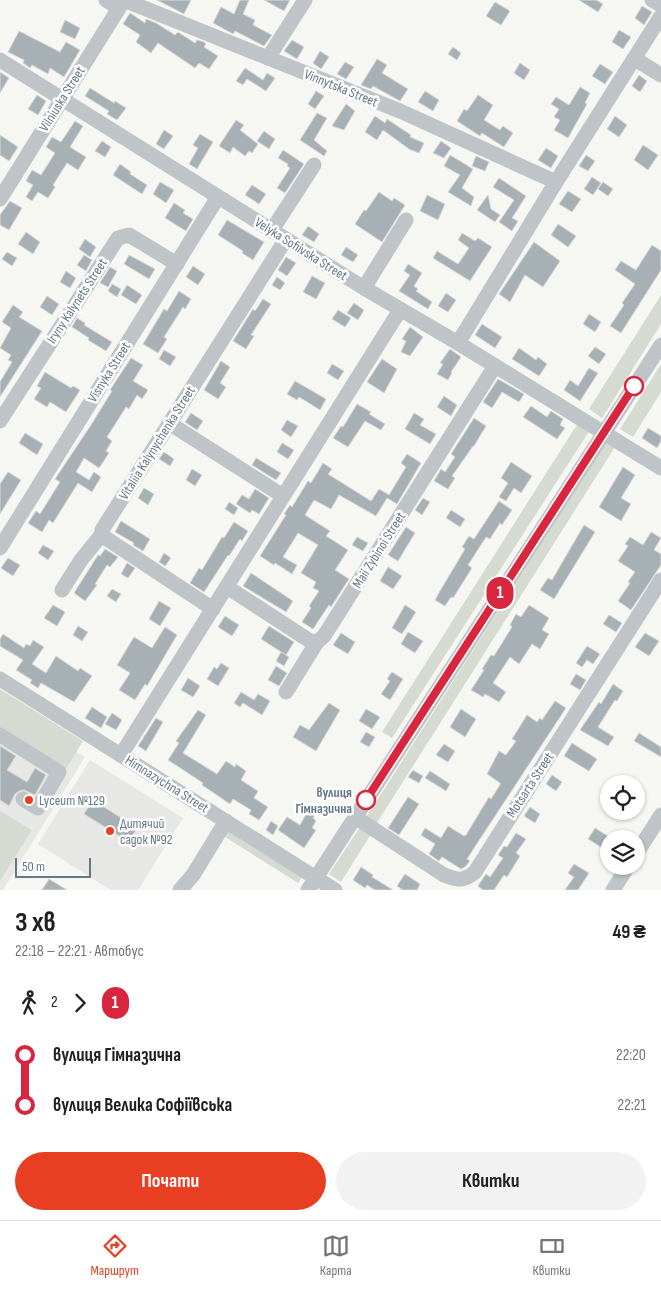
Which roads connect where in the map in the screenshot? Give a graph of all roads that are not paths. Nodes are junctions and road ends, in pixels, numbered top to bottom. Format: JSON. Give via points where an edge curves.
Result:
{"nodes":[{"id":1,"x":106,"y":0,"type":"edge"},
{"id":2,"x":305,"y":0,"type":"edge"},
{"id":3,"x":652,"y":0,"type":"edge"},
{"id":4,"x":122,"y":3,"type":"edge"},
{"id":5,"x":661,"y":5,"type":"edge"},
{"id":6,"x":661,"y":16,"type":"edge"},
{"id":7,"x":268,"y":58,"type":"junction"},
{"id":8,"x":635,"y":59,"type":"junction"},
{"id":9,"x":0,"y":60,"type":"edge"},
{"id":10,"x":661,"y":75,"type":"edge"},
{"id":11,"x":62,"y":99,"type":"junction"},
{"id":12,"x":314,"y":165,"type":"dead end"},
{"id":13,"x":556,"y":182,"type":"junction"},
{"id":14,"x":218,"y":197,"type":"junction"},
{"id":15,"x":0,"y":199,"type":"edge"},
{"id":16,"x":406,"y":220,"type":"dead end"},
{"id":17,"x":272,"y":230,"type":"junction"},
{"id":18,"x":286,"y":239,"type":"junction"},
{"id":19,"x":178,"y":264,"type":"junction"},
{"id":20,"x":364,"y":288,"type":"junction"},
{"id":21,"x":400,"y":310,"type":"junction"},
{"id":22,"x":458,"y":343,"type":"junction"},
{"id":23,"x":661,"y":345,"type":"edge"},
{"id":24,"x":495,"y":366,"type":"junction"},
{"id":25,"x":0,"y":421,"type":"edge"},
{"id":26,"x":169,"y":423,"type":"junction"},
{"id":27,"x":604,"y":432,"type":"junction"},
{"id":28,"x":661,"y":468,"type":"edge"},
{"id":29,"x":283,"y":496,"type":"junction"},
{"id":30,"x":5,"y":527,"type":"edge"},
{"id":31,"x":102,"y":534,"type":"junction"},
{"id":32,"x":0,"y":548,"type":"edge"},
{"id":33,"x":661,"y":580,"type":"edge"},
{"id":34,"x":227,"y":587,"type":"junction"},
{"id":35,"x":62,"y":590,"type":"dead end"},
{"id":36,"x":213,"y":609,"type":"junction"},
{"id":37,"x":317,"y":642,"type":"junction"},
{"id":38,"x":0,"y":679,"type":"edge"},
{"id":39,"x":286,"y":692,"type":"dead end"},
{"id":40,"x":0,"y":735,"type":"edge"},
{"id":41,"x":122,"y":756,"type":"junction"},
{"id":42,"x":23,"y":799,"type":"dead end"},
{"id":43,"x":661,"y":815,"type":"edge"},
{"id":44,"x":355,"y":817,"type":"junction"},
{"id":45,"x":226,"y":821,"type":"junction"},
{"id":46,"x":645,"y":840,"type":"edge"},
{"id":47,"x":622,"y":875,"type":"edge"},
{"id":48,"x":312,"y":884,"type":"edge"},
{"id":49,"x":180,"y":890,"type":"edge"},
{"id":50,"x":335,"y":890,"type":"edge"},
{"id":51,"x":613,"y":890,"type":"edge"}],
"edges":[{"from":1,"to":4,"type":"street","name":"Vinnytska Street"},
{"from":2,"to":7,"type":"street"},
{"from":3,"to":5,"type":"street"},
{"from":4,"to":7,"type":"street","name":"Vinnytska Street"},
{"from":4,"to":11,"type":"street","name":"Vilniuska Street"},
{"from":6,"to":8,"type":"street"},
{"from":7,"to":13,"type":"street","name":"Vinnytska Street","via":[[438,127]]},
{"from":8,"to":10,"type":"street"},
{"from":8,"to":13,"type":"street"},
{"from":9,"to":11,"type":"street","name":"Velyka Sofiivska Street"},
{"from":11,"to":14,"type":"street","name":"Velyka Sofiivska Street"},
{"from":11,"to":15,"type":"street","name":"Vilniuska Street"},
{"from":12,"to":17,"type":"street"},
{"from":13,"to":22,"type":"street"},
{"from":14,"to":17,"type":"street","name":"Velyka Sofiivska Street"},
{"from":14,"to":19,"type":"street","name":"Visnyka Street"},
{"from":16,"to":20,"type":"street"},
{"from":17,"to":18,"type":"street","name":"Velyka Sofiivska Street"},
{"from":18,"to":20,"type":"street","name":"Velyka Sofiivska Street"},
{"from":18,"to":26,"type":"street","name":"Vitaliia Kalynychenka Street"},
{"from":19,"to":25,"type":"street","name":"Iryny Kalynets Street","via":[[129,235],[118,238]]},
{"from":19,"to":30,"type":"street","name":"Visnyka Street"},
{"from":20,"to":21,"type":"street","name":"Velyka Sofiivska Street"},
{"from":21,"to":22,"type":"street","name":"Velyka Sofiivska Street"},
{"from":21,"to":29,"type":"street"},
{"from":22,"to":24,"type":"street","name":"Velyka Sofiivska Street"},
{"from":23,"to":27,"type":"street"},
{"from":24,"to":27,"type":"street","name":"Velyka Sofiivska Street"},
{"from":24,"to":37,"type":"street","name":"Maii Zybinoi Street","via":[[324,636]]},
{"from":26,"to":29,"type":"street"},
{"from":26,"to":31,"type":"street","name":"Vitaliia Kalynychenka Street"},
{"from":27,"to":28,"type":"street"},
{"from":27,"to":44,"type":"street"},
{"from":29,"to":34,"type":"street"},
{"from":30,"to":32,"type":"street","name":"Visnyka Street"},
{"from":31,"to":35,"type":"street","name":"Vitaliia Kalynychenka Street"},
{"from":31,"to":36,"type":"street"},
{"from":33,"to":44,"type":"street","name":"Motsarta Street","via":[[475,872],[468,878],[455,879],[444,875]]},
{"from":34,"to":36,"type":"street"},
{"from":34,"to":37,"type":"street","via":[[310,641]]},
{"from":36,"to":41,"type":"street"},
{"from":37,"to":39,"type":"street","name":"Maii Zybinoi Street"},
{"from":38,"to":41,"type":"street","name":"Himnazychna Street"},
{"from":40,"to":42,"type":"street","via":[[59,772],[38,808]]},
{"from":41,"to":45,"type":"street","name":"Himnazychna Street"},
{"from":43,"to":46,"type":"street"},
{"from":44,"to":48,"type":"street"},
{"from":45,"to":48,"type":"street","name":"Himnazychna Street"},
{"from":45,"to":49,"type":"street"},
{"from":47,"to":51,"type":"street"},
{"from":48,"to":50,"type":"street","name":"Himnazychna Street"}]}
